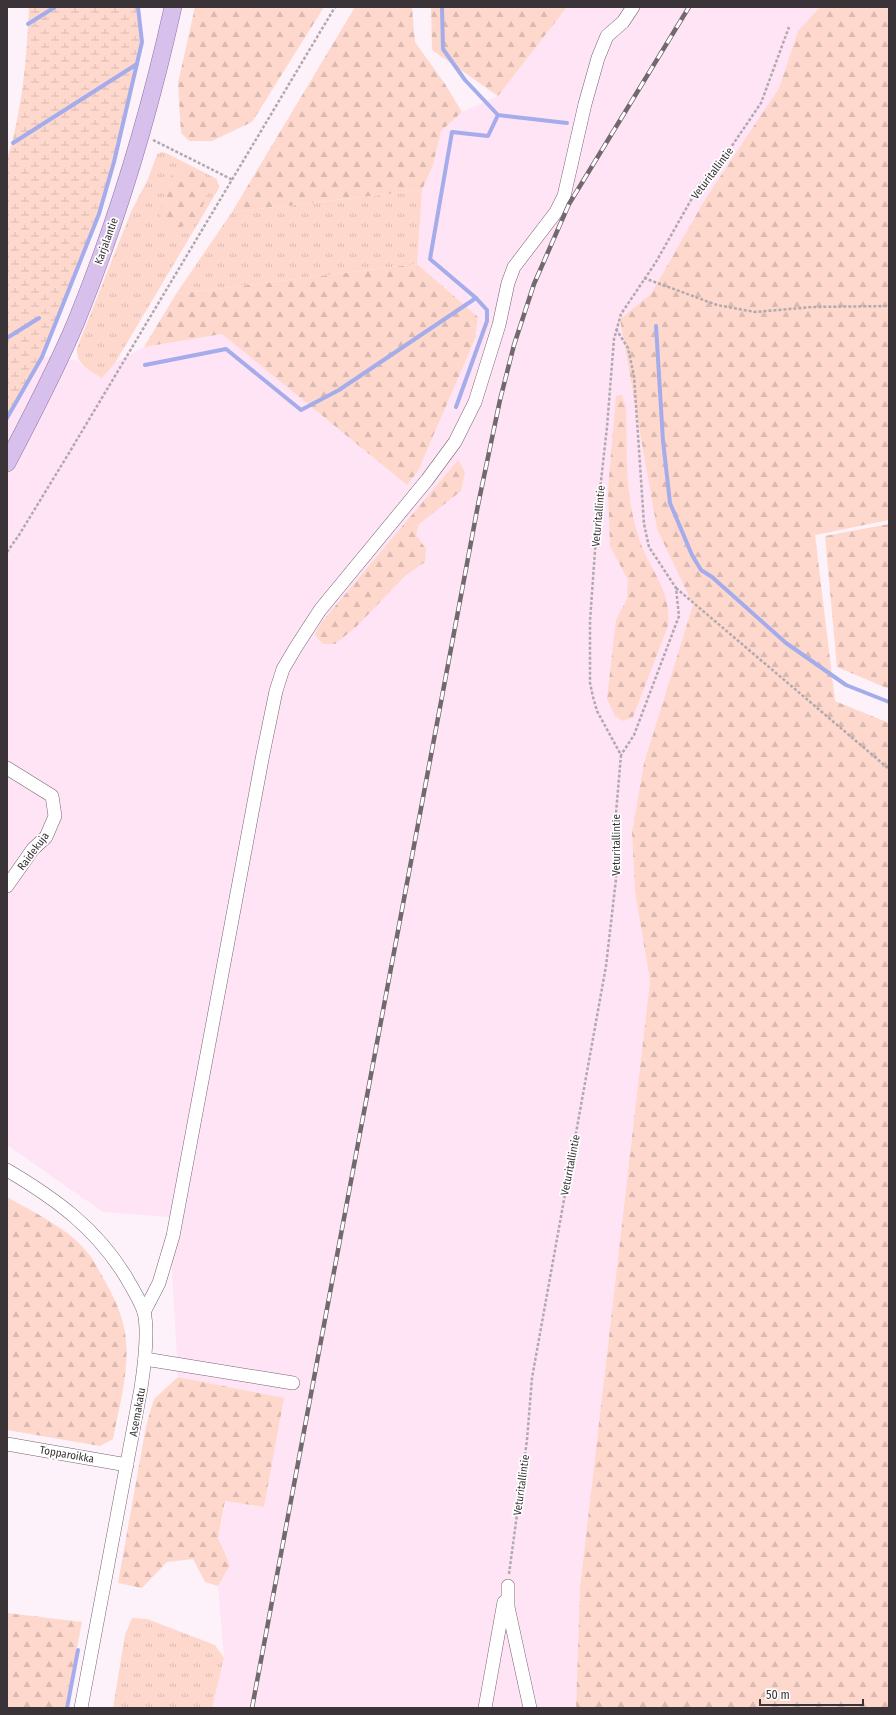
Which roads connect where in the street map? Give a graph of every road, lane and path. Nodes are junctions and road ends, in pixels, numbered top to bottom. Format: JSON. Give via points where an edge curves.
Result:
{"nodes":[{"id":1,"x":173,"y":7,"type":"edge"},
{"id":2,"x":335,"y":7,"type":"edge"},
{"id":3,"x":633,"y":7,"type":"edge"},
{"id":4,"x":789,"y":27,"type":"dead end"},
{"id":5,"x":141,"y":135,"type":"junction"},
{"id":6,"x":233,"y":180,"type":"junction"},
{"id":7,"x":644,"y":278,"type":"junction"},
{"id":8,"x":889,"y":306,"type":"edge"},
{"id":9,"x":616,"y":329,"type":"junction"},
{"id":10,"x":7,"y":463,"type":"edge"},
{"id":11,"x":7,"y":552,"type":"edge"},
{"id":12,"x":676,"y":588,"type":"junction"},
{"id":13,"x":621,"y":755,"type":"junction"},
{"id":14,"x":7,"y":768,"type":"edge"},
{"id":15,"x":889,"y":769,"type":"edge"},
{"id":16,"x":7,"y":886,"type":"edge"},
{"id":17,"x":7,"y":1170,"type":"edge"},
{"id":18,"x":144,"y":1312,"type":"junction"},
{"id":19,"x":145,"y":1359,"type":"junction"},
{"id":20,"x":293,"y":1383,"type":"dead end"},
{"id":21,"x":7,"y":1444,"type":"edge"},
{"id":22,"x":127,"y":1465,"type":"junction"},
{"id":23,"x":508,"y":1586,"type":"junction"},
{"id":24,"x":81,"y":1708,"type":"edge"},
{"id":25,"x":485,"y":1708,"type":"edge"},
{"id":26,"x":530,"y":1708,"type":"edge"}],
"edges":[{"from":1,"to":5,"type":"main road","name":"Karjalantie","via":[[155,88]]},
{"from":2,"to":6,"type":"path"},
{"from":3,"to":18,"type":"street","via":[[623,22],[607,36],[585,104],[564,196],[546,227],[514,268],[508,283],[500,325],[476,402],[455,442],[320,610],[284,669],[276,691],[265,746],[173,1236],[159,1283]]},
{"from":4,"to":7,"type":"path","name":"Veturitallintie","via":[[761,103],[723,158],[700,184],[656,262]]},
{"from":5,"to":6,"type":"path"},
{"from":5,"to":10,"type":"main road","name":"Karjalantie","via":[[111,229],[76,322]]},
{"from":6,"to":11,"type":"path"},
{"from":7,"to":8,"type":"path","via":[[716,305],[755,312],[812,307]]},
{"from":7,"to":9,"type":"path","name":"Veturitallintie","via":[[621,314]]},
{"from":9,"to":12,"type":"path","via":[[628,348],[634,376],[644,524],[649,547]]},
{"from":9,"to":13,"type":"path","name":"Veturitallintie","via":[[596,530],[590,621],[590,683],[597,711]]},
{"from":12,"to":13,"type":"path","via":[[679,616],[634,735]]},
{"from":12,"to":15,"type":"path"},
{"from":13,"to":23,"type":"path","name":"Veturitallintie","via":[[616,813],[616,879],[606,966],[532,1378],[527,1440]]},
{"from":14,"to":16,"type":"street","name":"Raidekuja","via":[[52,796],[55,816],[46,837],[33,849]]},
{"from":17,"to":18,"type":"street","name":"Asemakatu","via":[[55,1201],[97,1236],[117,1263]]},
{"from":18,"to":19,"type":"street","name":"Asemakatu"},
{"from":19,"to":20,"type":"street"},
{"from":19,"to":22,"type":"street","name":"Asemakatu"},
{"from":21,"to":22,"type":"street","name":"Topparoikka"},
{"from":22,"to":24,"type":"street","name":"Asemakatu"},
{"from":23,"to":25,"type":"street"},
{"from":23,"to":26,"type":"street","via":[[508,1607]]}]}
